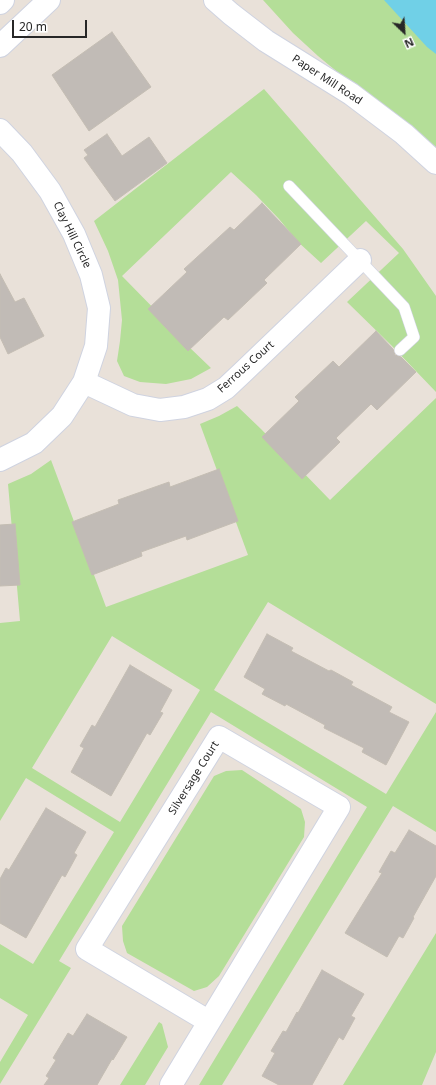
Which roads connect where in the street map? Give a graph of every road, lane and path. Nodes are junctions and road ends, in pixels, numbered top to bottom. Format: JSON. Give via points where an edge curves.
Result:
{"nodes":[{"id":1,"x":3,"y":0,"type":"edge"},
{"id":2,"x":49,"y":0,"type":"edge"},
{"id":3,"x":215,"y":0,"type":"edge"},
{"id":4,"x":0,"y":3,"type":"edge"},
{"id":5,"x":0,"y":46,"type":"edge"},
{"id":6,"x":0,"y":130,"type":"edge"},
{"id":7,"x":436,"y":163,"type":"edge"},
{"id":8,"x":288,"y":186,"type":"dead end"},
{"id":9,"x":360,"y":260,"type":"junction"},
{"id":10,"x":400,"y":350,"type":"dead end"},
{"id":11,"x":84,"y":382,"type":"junction"},
{"id":12,"x":0,"y":460,"type":"edge"},
{"id":13,"x":208,"y":1021,"type":"junction"},
{"id":14,"x":171,"y":1085,"type":"edge"}],
"edges":[{"from":1,"to":4,"type":"street"},
{"from":2,"to":5,"type":"street"},
{"from":3,"to":7,"type":"street","name":"Paper Mill Road","via":[[266,41],[352,94],[404,134]]},
{"from":6,"to":11,"type":"street","name":"Clay Hill Circle","via":[[22,153],[50,191],[74,234],[91,275],[99,308],[96,346]]},
{"from":8,"to":9,"type":"lane"},
{"from":9,"to":10,"type":"lane","via":[[404,307],[414,337]]},
{"from":9,"to":11,"type":"street","name":"Ferrous Court","via":[[226,388],[208,399],[184,407],[160,410],[133,406]]},
{"from":11,"to":12,"type":"street","name":"Clay Hill Circle","via":[[62,416],[34,443]]},
{"from":13,"to":13,"type":"street","name":"Silversage Court","via":[[339,807],[219,737],[87,949]]},
{"from":13,"to":14,"type":"street","name":"Silversage Court"}]}
